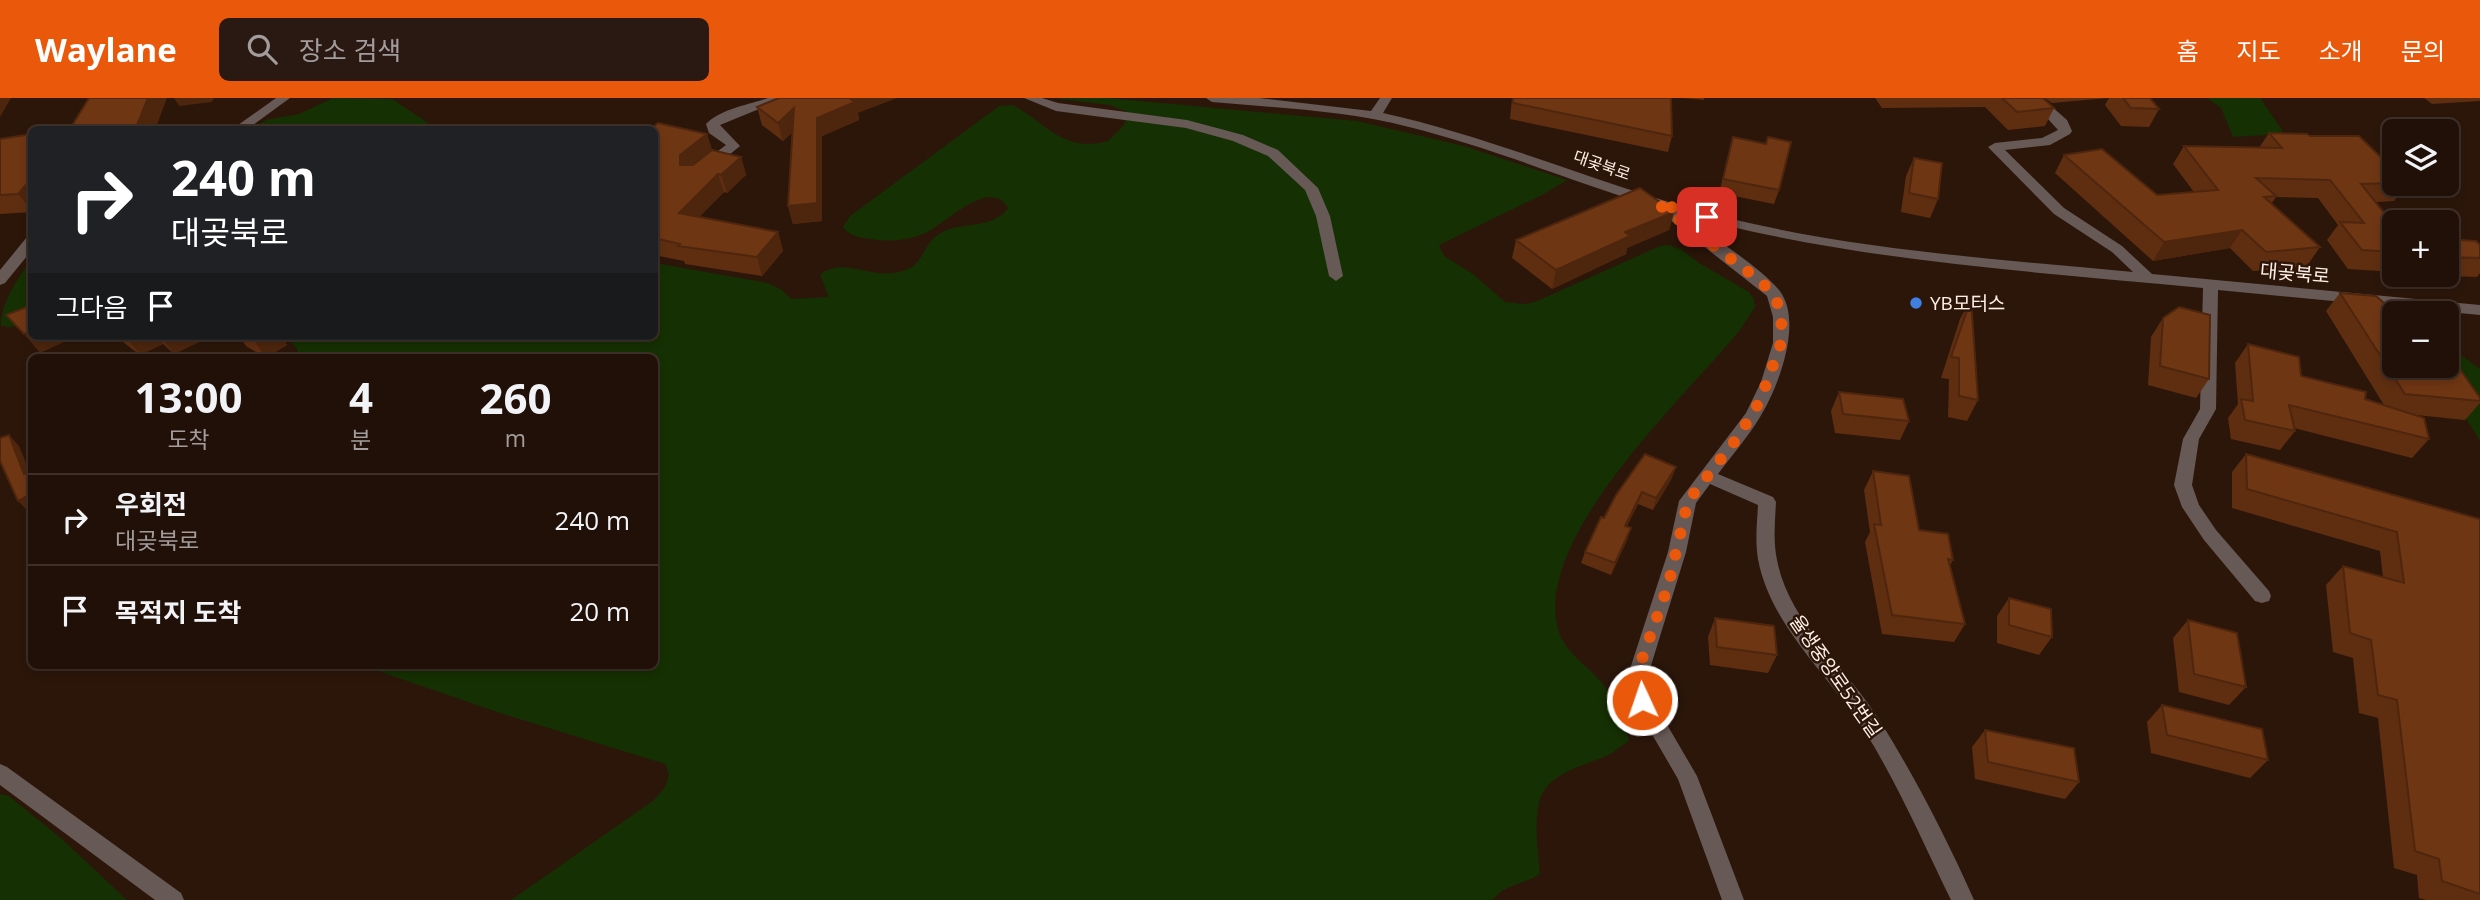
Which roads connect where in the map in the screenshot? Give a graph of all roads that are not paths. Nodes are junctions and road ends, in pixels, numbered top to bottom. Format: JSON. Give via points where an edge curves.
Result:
{"nodes":[{"id":1,"x":284,"y":98,"type":"edge"},
{"id":2,"x":780,"y":98,"type":"edge"},
{"id":3,"x":1030,"y":98,"type":"edge"},
{"id":4,"x":1212,"y":98,"type":"edge"},
{"id":5,"x":1386,"y":98,"type":"edge"},
{"id":6,"x":2035,"y":98,"type":"edge"},
{"id":7,"x":1243,"y":99,"type":"edge"},
{"id":8,"x":1375,"y":116,"type":"junction"},
{"id":9,"x":243,"y":126,"type":"edge"},
{"id":10,"x":692,"y":178,"type":"edge"},
{"id":11,"x":1657,"y":203,"type":"junction"},
{"id":12,"x":28,"y":245,"type":"edge"},
{"id":13,"x":1336,"y":276,"type":"dead end"},
{"id":14,"x":2148,"y":278,"type":"junction"},
{"id":15,"x":0,"y":280,"type":"edge"},
{"id":16,"x":2211,"y":284,"type":"junction"},
{"id":17,"x":2480,"y":310,"type":"edge"},
{"id":18,"x":1707,"y":476,"type":"junction"},
{"id":19,"x":2262,"y":596,"type":"dead end"},
{"id":20,"x":0,"y":774,"type":"edge"},
{"id":21,"x":173,"y":900,"type":"edge"},
{"id":22,"x":1734,"y":900,"type":"edge"},
{"id":23,"x":1963,"y":900,"type":"edge"}],
"edges":[{"from":1,"to":9,"type":"street"},
{"from":2,"to":10,"type":"street","via":[[713,124],[733,146]]},
{"from":3,"to":13,"type":"street","via":[[1056,107],[1187,124],[1273,153],[1311,188],[1323,216]]},
{"from":4,"to":7,"type":"street","name":"대곶북로"},
{"from":5,"to":8,"type":"street"},
{"from":6,"to":14,"type":"street","via":[[2065,131],[2045,142],[1995,147],[2059,211],[2117,249]]},
{"from":7,"to":8,"type":"street","name":"대곶북로"},
{"from":8,"to":11,"type":"street","name":"대곶북로","via":[[1477,142]]},
{"from":11,"to":14,"type":"street","name":"대곶북로","via":[[1822,243]]},
{"from":11,"to":18,"type":"street","via":[[1763,283],[1774,294],[1781,317],[1781,343],[1760,401]]},
{"from":12,"to":15,"type":"street"},
{"from":14,"to":16,"type":"street","name":"대곶북로"},
{"from":16,"to":17,"type":"street","name":"대곶북로"},
{"from":16,"to":19,"type":"street","via":[[2208,409],[2192,439],[2183,485],[2210,535]]},
{"from":18,"to":22,"type":"street","via":[[1688,501],[1668,586],[1642,659],[1639,686],[1642,700],[1687,776]]},
{"from":18,"to":23,"type":"street","name":"율생중앙로52번길","via":[[1766,502],[1769,565],[1779,592],[1870,722]]},
{"from":20,"to":21,"type":"street"}]}
